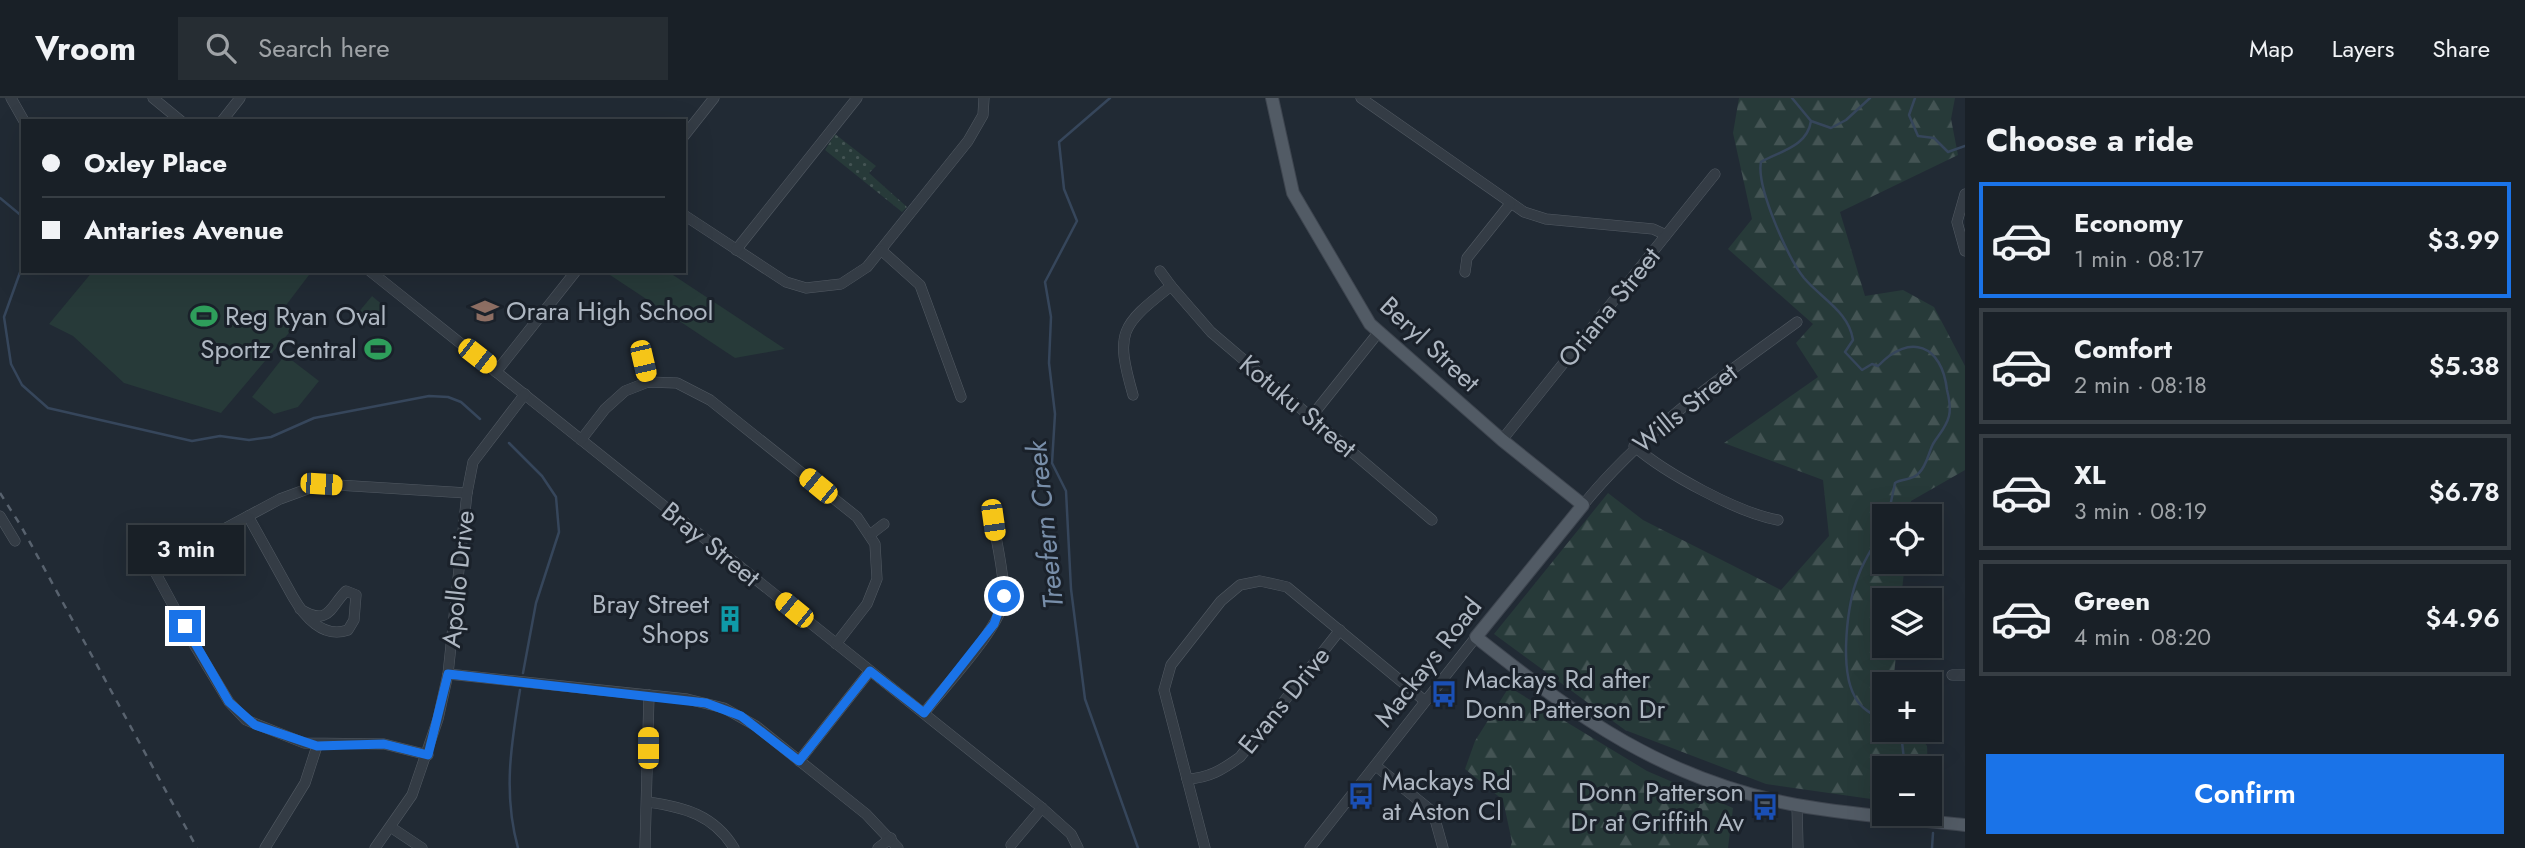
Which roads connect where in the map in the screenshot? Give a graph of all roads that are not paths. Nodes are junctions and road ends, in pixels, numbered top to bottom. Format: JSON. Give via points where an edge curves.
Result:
{"nodes":[{"id":1,"x":11,"y":98,"type":"edge"},
{"id":2,"x":153,"y":98,"type":"edge"},
{"id":3,"x":240,"y":98,"type":"edge"},
{"id":4,"x":714,"y":98,"type":"edge"},
{"id":5,"x":857,"y":98,"type":"edge"},
{"id":6,"x":984,"y":98,"type":"edge"},
{"id":7,"x":1272,"y":98,"type":"edge"},
{"id":8,"x":1361,"y":98,"type":"edge"},
{"id":9,"x":23,"y":119,"type":"edge"},
{"id":10,"x":179,"y":119,"type":"edge"},
{"id":11,"x":224,"y":119,"type":"edge"},
{"id":12,"x":686,"y":133,"type":"edge"},
{"id":13,"x":1715,"y":174,"type":"dead end"},
{"id":14,"x":1965,"y":194,"type":"edge"},
{"id":15,"x":1510,"y":204,"type":"junction"},
{"id":16,"x":686,"y":216,"type":"edge"},
{"id":17,"x":1666,"y":235,"type":"junction"},
{"id":18,"x":736,"y":250,"type":"junction"},
{"id":19,"x":881,"y":250,"type":"junction"},
{"id":20,"x":1965,"y":251,"type":"edge"},
{"id":21,"x":1160,"y":271,"type":"dead end"},
{"id":22,"x":1465,"y":272,"type":"dead end"},
{"id":23,"x":372,"y":273,"type":"edge"},
{"id":24,"x":574,"y":273,"type":"edge"},
{"id":25,"x":1171,"y":286,"type":"junction"},
{"id":26,"x":1797,"y":321,"type":"dead end"},
{"id":27,"x":1378,"y":333,"type":"junction"},
{"id":28,"x":643,"y":361,"type":"dead end"},
{"id":29,"x":496,"y":372,"type":"junction"},
{"id":30,"x":648,"y":382,"type":"junction"},
{"id":31,"x":525,"y":394,"type":"junction"},
{"id":32,"x":1133,"y":395,"type":"dead end"},
{"id":33,"x":961,"y":397,"type":"dead end"},
{"id":34,"x":1311,"y":416,"type":"junction"},
{"id":35,"x":582,"y":440,"type":"junction"},
{"id":36,"x":1502,"y":440,"type":"junction"},
{"id":37,"x":1634,"y":446,"type":"junction"},
{"id":38,"x":467,"y":493,"type":"junction"},
{"id":39,"x":1583,"y":505,"type":"junction"},
{"id":40,"x":0,"y":516,"type":"edge"},
{"id":41,"x":248,"y":516,"type":"junction"},
{"id":42,"x":993,"y":520,"type":"dead end"},
{"id":43,"x":1432,"y":520,"type":"dead end"},
{"id":44,"x":1778,"y":520,"type":"dead end"},
{"id":45,"x":884,"y":524,"type":"dead end"},
{"id":46,"x":134,"y":533,"type":"dead end"},
{"id":47,"x":871,"y":534,"type":"junction"},
{"id":48,"x":15,"y":541,"type":"dead end"},
{"id":49,"x":153,"y":568,"type":"junction"},
{"id":50,"x":300,"y":609,"type":"junction"},
{"id":51,"x":1340,"y":630,"type":"junction"},
{"id":52,"x":1476,"y":637,"type":"junction"},
{"id":53,"x":836,"y":644,"type":"junction"},
{"id":54,"x":870,"y":671,"type":"junction"},
{"id":55,"x":448,"y":674,"type":"junction"},
{"id":56,"x":1952,"y":675,"type":"dead end"},
{"id":57,"x":1965,"y":675,"type":"edge"},
{"id":58,"x":649,"y":695,"type":"junction"},
{"id":59,"x":1426,"y":701,"type":"junction"},
{"id":60,"x":924,"y":713,"type":"junction"},
{"id":61,"x":317,"y":746,"type":"junction"},
{"id":62,"x":428,"y":755,"type":"junction"},
{"id":63,"x":799,"y":761,"type":"junction"},
{"id":64,"x":1376,"y":766,"type":"junction"},
{"id":65,"x":1187,"y":779,"type":"junction"},
{"id":66,"x":648,"y":802,"type":"junction"},
{"id":67,"x":1797,"y":805,"type":"junction"},
{"id":68,"x":1042,"y":808,"type":"junction"},
{"id":69,"x":1965,"y":825,"type":"edge"},
{"id":70,"x":392,"y":828,"type":"junction"},
{"id":71,"x":891,"y":838,"type":"junction"},
{"id":72,"x":1011,"y":845,"type":"dead end"},
{"id":73,"x":265,"y":848,"type":"edge"},
{"id":74,"x":375,"y":848,"type":"edge"},
{"id":75,"x":422,"y":848,"type":"edge"},
{"id":76,"x":645,"y":848,"type":"edge"},
{"id":77,"x":734,"y":848,"type":"edge"},
{"id":78,"x":878,"y":848,"type":"edge"},
{"id":79,"x":898,"y":848,"type":"edge"},
{"id":80,"x":1077,"y":848,"type":"edge"},
{"id":81,"x":1205,"y":848,"type":"edge"},
{"id":82,"x":1310,"y":848,"type":"edge"},
{"id":83,"x":1443,"y":848,"type":"edge"},
{"id":84,"x":1798,"y":848,"type":"edge"}],
"edges":[{"from":1,"to":9,"type":"street"},
{"from":2,"to":10,"type":"street"},
{"from":3,"to":11,"type":"street"},
{"from":4,"to":12,"type":"street"},
{"from":5,"to":18,"type":"street"},
{"from":6,"to":19,"type":"street","via":[[983,115],[973,135]]},
{"from":7,"to":27,"type":"main road","name":"Beryl Street","via":[[1293,193],[1352,297]]},
{"from":8,"to":15,"type":"street"},
{"from":13,"to":17,"type":"street","name":"Oriana Street"},
{"from":14,"to":20,"type":"street","via":[[1957,222]]},
{"from":15,"to":17,"type":"street","via":[[1546,219],[1653,229]]},
{"from":15,"to":22,"type":"street","via":[[1467,258]]},
{"from":16,"to":18,"type":"street"},
{"from":17,"to":36,"type":"street","name":"Oriana Street"},
{"from":18,"to":19,"type":"street","via":[[786,282],[825,288],[855,277]]},
{"from":19,"to":33,"type":"street","via":[[920,285]]},
{"from":21,"to":25,"type":"street","name":"Kotuku Street"},
{"from":23,"to":29,"type":"street","name":"Bray Street"},
{"from":24,"to":29,"type":"street"},
{"from":25,"to":32,"type":"street","via":[[1132,319],[1124,335],[1122,353]]},
{"from":25,"to":34,"type":"street","name":"Kotuku Street","via":[[1211,332]]},
{"from":26,"to":37,"type":"street","name":"Wills Street"},
{"from":27,"to":34,"type":"street"},
{"from":27,"to":36,"type":"main road","name":"Beryl Street"},
{"from":28,"to":30,"type":"street"},
{"from":29,"to":31,"type":"street","name":"Bray Street"},
{"from":30,"to":35,"type":"street","via":[[614,400]]},
{"from":30,"to":47,"type":"street","via":[[677,383],[699,392],[857,517]]},
{"from":31,"to":35,"type":"street","name":"Bray Street"},
{"from":31,"to":38,"type":"street","name":"Apollo Drive","via":[[477,456]]},
{"from":34,"to":43,"type":"street","name":"Kotuku Street"},
{"from":35,"to":53,"type":"street","name":"Bray Street"},
{"from":36,"to":39,"type":"main road","name":"Beryl Street"},
{"from":37,"to":39,"type":"street","name":"Wills Street"},
{"from":37,"to":44,"type":"street","via":[[1664,469],[1761,517]]},
{"from":38,"to":41,"type":"street","via":[[321,484],[300,489]]},
{"from":38,"to":55,"type":"street","name":"Apollo Drive"},
{"from":39,"to":52,"type":"main road","name":"Mackays Road"},
{"from":40,"to":48,"type":"street"},
{"from":41,"to":49,"type":"street"},
{"from":41,"to":50,"type":"street"},
{"from":42,"to":60,"type":"street","via":[[1003,604],[994,624]]},
{"from":45,"to":47,"type":"street"},
{"from":46,"to":49,"type":"street"},
{"from":47,"to":53,"type":"street","via":[[878,567],[873,592]]},
{"from":49,"to":61,"type":"street","via":[[237,712],[265,730]]},
{"from":50,"to":50,"type":"street","via":[[326,615],[346,590],[356,594],[352,624],[345,632],[322,628]]},
{"from":51,"to":59,"type":"street"},
{"from":51,"to":65,"type":"street","name":"Evans Drive","via":[[1240,757],[1203,778]]},
{"from":51,"to":65,"type":"street","via":[[1287,587],[1260,581],[1240,586],[1221,601],[1171,665],[1164,690]]},
{"from":52,"to":59,"type":"street","name":"Mackays Road"},
{"from":52,"to":67,"type":"main road","via":[[1562,704],[1624,743],[1688,774]]},
{"from":53,"to":54,"type":"street","name":"Bray Street"},
{"from":54,"to":60,"type":"street","name":"Bray Street"},
{"from":54,"to":63,"type":"street"},
{"from":55,"to":58,"type":"street"},
{"from":55,"to":62,"type":"street","name":"Apollo Drive"},
{"from":56,"to":57,"type":"street"},
{"from":58,"to":63,"type":"street","via":[[724,708],[756,726]]},
{"from":58,"to":66,"type":"street"},
{"from":59,"to":64,"type":"street","name":"Mackays Road"},
{"from":60,"to":68,"type":"street","name":"Bray Street"},
{"from":61,"to":62,"type":"street","via":[[384,744]]},
{"from":61,"to":73,"type":"street","via":[[305,783]]},
{"from":62,"to":70,"type":"street","name":"Apollo Drive"},
{"from":63,"to":71,"type":"street"},
{"from":64,"to":82,"type":"street","name":"Mackays Road"},
{"from":64,"to":83,"type":"street","via":[[1433,812]]},
{"from":65,"to":81,"type":"street"},
{"from":66,"to":76,"type":"street"},
{"from":66,"to":77,"type":"street","via":[[701,815],[714,823]]},
{"from":67,"to":69,"type":"main road"},
{"from":67,"to":84,"type":"street"},
{"from":68,"to":72,"type":"street"},
{"from":68,"to":80,"type":"street","name":"Bray Street","via":[[1071,834]]},
{"from":70,"to":74,"type":"street","name":"Apollo Drive"},
{"from":70,"to":75,"type":"street"},
{"from":71,"to":78,"type":"street"},
{"from":71,"to":79,"type":"street"}]}
